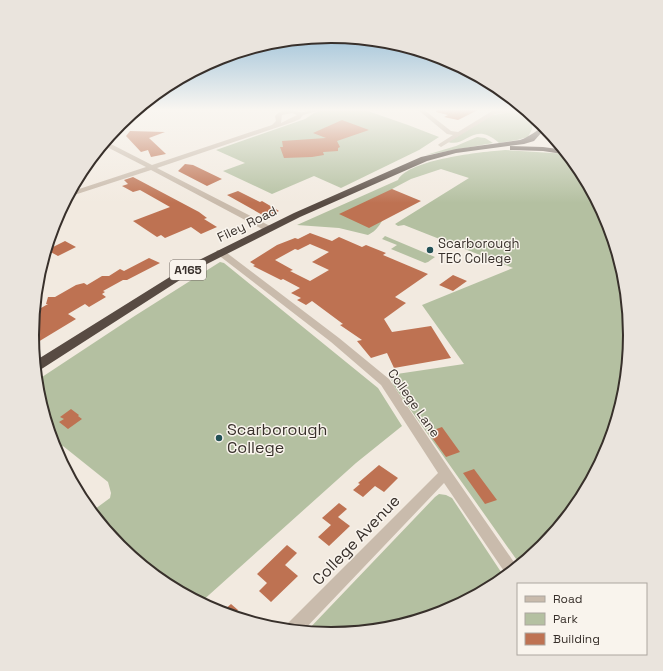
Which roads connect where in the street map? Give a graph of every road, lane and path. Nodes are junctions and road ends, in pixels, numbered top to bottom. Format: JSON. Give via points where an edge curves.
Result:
{"nodes":[{"id":1,"x":232,"y":140,"type":"edge"},
{"id":2,"x":449,"y":140,"type":"edge"},
{"id":3,"x":527,"y":140,"type":"edge"},
{"id":4,"x":540,"y":140,"type":"edge"},
{"id":5,"x":441,"y":145,"type":"dead end"},
{"id":6,"x":109,"y":146,"type":"edge"},
{"id":7,"x":489,"y":146,"type":"junction"},
{"id":8,"x":556,"y":148,"type":"edge"},
{"id":9,"x":557,"y":150,"type":"edge"},
{"id":10,"x":558,"y":151,"type":"edge"},
{"id":11,"x":152,"y":168,"type":"junction"},
{"id":12,"x":351,"y":191,"type":"junction"},
{"id":13,"x":76,"y":193,"type":"edge"},
{"id":14,"x":269,"y":229,"type":"junction"},
{"id":15,"x":220,"y":252,"type":"junction"},
{"id":16,"x":41,"y":363,"type":"edge"},
{"id":17,"x":445,"y":474,"type":"junction"},
{"id":18,"x":510,"y":568,"type":"edge"},
{"id":19,"x":297,"y":625,"type":"edge"}],
"edges":[{"from":1,"to":11,"type":"street"},
{"from":2,"to":5,"type":"street"},
{"from":3,"to":7,"type":"highway","name":"Filey Road","number":"A165"},
{"from":4,"to":8,"type":"highway"},
{"from":6,"to":11,"type":"street"},
{"from":7,"to":9,"type":"highway","name":"Filey Road","number":"A165","via":[[536,146]]},
{"from":7,"to":12,"type":"highway","name":"Filey Road","number":"A165","via":[[424,159]]},
{"from":10,"to":12,"type":"highway","via":[[516,148],[465,152],[431,159]]},
{"from":11,"to":13,"type":"street"},
{"from":11,"to":14,"type":"street"},
{"from":12,"to":14,"type":"highway","name":"Filey Road","number":"A165"},
{"from":14,"to":15,"type":"highway","name":"Filey Road","number":"A165"},
{"from":15,"to":16,"type":"highway","name":"Filey Road","number":"A165","via":[[146,295]]},
{"from":15,"to":17,"type":"street","name":"College Lane","via":[[376,373],[385,382]]},
{"from":17,"to":18,"type":"street","name":"College Lane"},
{"from":17,"to":19,"type":"street","name":"College Avenue"}]}
